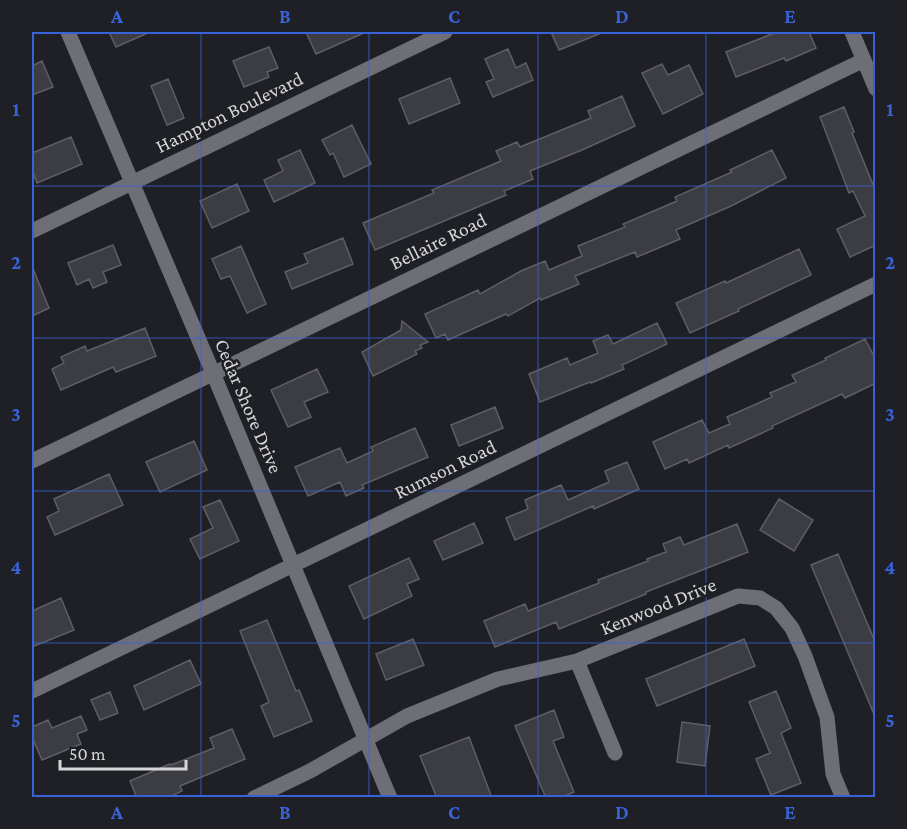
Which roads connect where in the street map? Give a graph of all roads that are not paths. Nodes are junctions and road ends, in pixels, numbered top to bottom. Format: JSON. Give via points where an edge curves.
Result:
{"nodes":[{"id":1,"x":68,"y":32,"type":"edge"},
{"id":2,"x":445,"y":32,"type":"edge"},
{"id":3,"x":852,"y":32,"type":"edge"},
{"id":4,"x":864,"y":60,"type":"junction"},
{"id":5,"x":876,"y":89,"type":"edge"},
{"id":6,"x":132,"y":182,"type":"junction"},
{"id":7,"x":32,"y":231,"type":"edge"},
{"id":8,"x":876,"y":284,"type":"edge"},
{"id":9,"x":213,"y":373,"type":"junction"},
{"id":10,"x":32,"y":461,"type":"edge"},
{"id":11,"x":293,"y":565,"type":"junction"},
{"id":12,"x":577,"y":661,"type":"junction"},
{"id":13,"x":32,"y":691,"type":"edge"},
{"id":14,"x":366,"y":740,"type":"junction"},
{"id":15,"x":615,"y":753,"type":"dead end"},
{"id":16,"x":254,"y":798,"type":"edge"},
{"id":17,"x":390,"y":798,"type":"edge"},
{"id":18,"x":843,"y":798,"type":"edge"}],
"edges":[{"from":1,"to":6,"type":"street","name":"Cedar Shore Drive"},
{"from":2,"to":6,"type":"street","name":"Hampton Boulevard"},
{"from":3,"to":4,"type":"street"},
{"from":4,"to":5,"type":"street"},
{"from":4,"to":9,"type":"street","name":"Bellaire Road"},
{"from":6,"to":7,"type":"street","name":"Hampton Boulevard"},
{"from":6,"to":9,"type":"street","name":"Cedar Shore Drive"},
{"from":8,"to":11,"type":"street","name":"Rumson Road"},
{"from":9,"to":10,"type":"street","name":"Bellaire Road"},
{"from":9,"to":11,"type":"street","name":"Cedar Shore Drive"},
{"from":11,"to":13,"type":"street","name":"Rumson Road"},
{"from":11,"to":14,"type":"street","name":"Cedar Shore Drive"},
{"from":12,"to":14,"type":"street","name":"Kenwood Drive","via":[[498,679],[407,716]]},
{"from":12,"to":15,"type":"street"},
{"from":12,"to":18,"type":"street","name":"Kenwood Drive","via":[[738,596],[760,598],[776,608],[792,628],[805,656],[827,717],[833,774]]},
{"from":14,"to":16,"type":"street","name":"Kenwood Drive"},
{"from":14,"to":17,"type":"street","name":"Cedar Shore Drive"}]}
